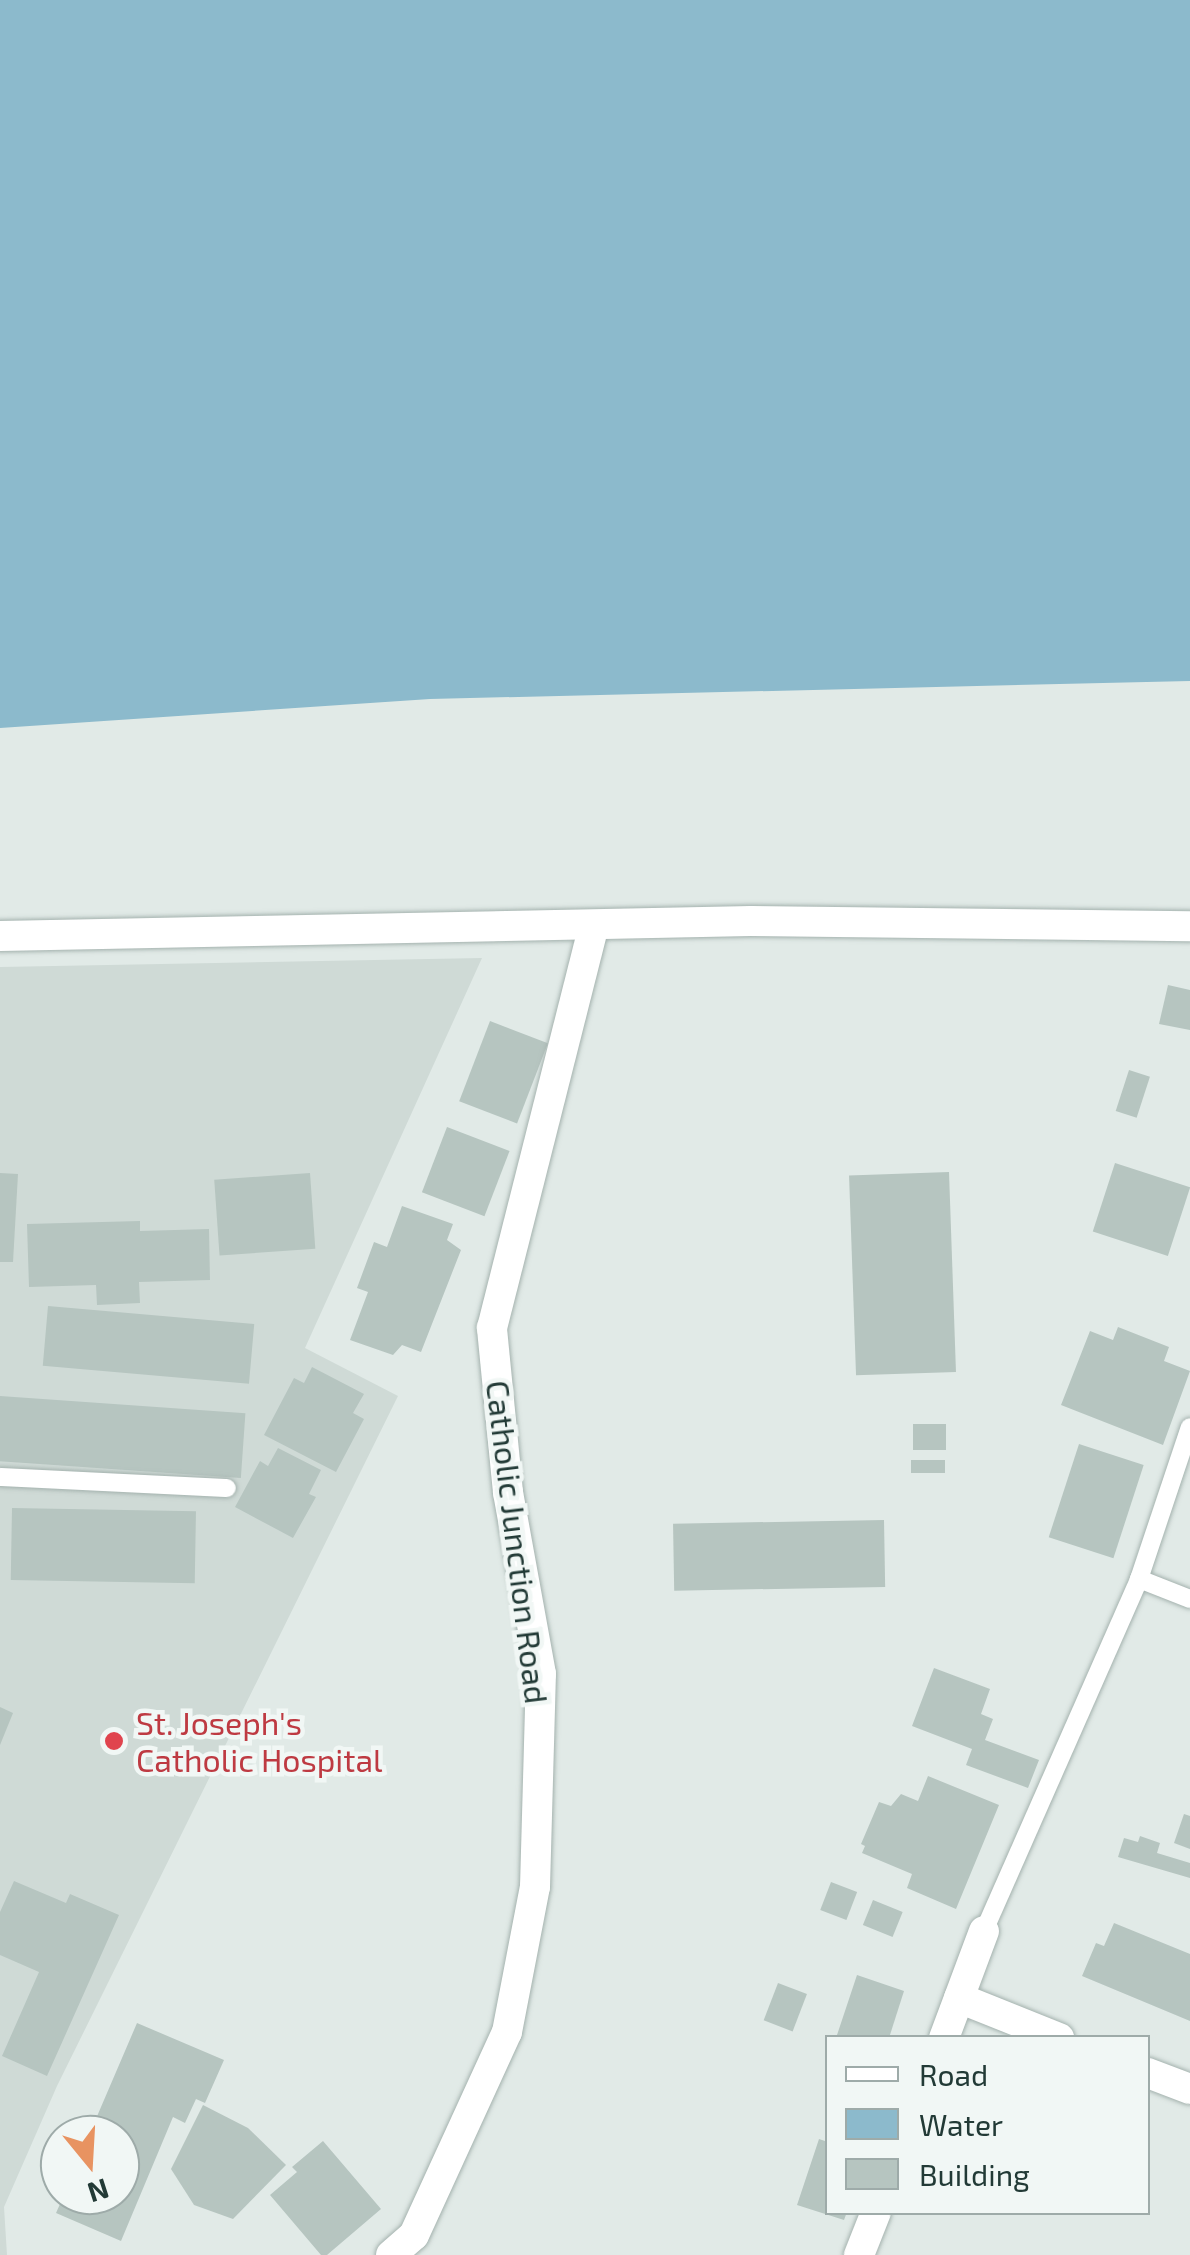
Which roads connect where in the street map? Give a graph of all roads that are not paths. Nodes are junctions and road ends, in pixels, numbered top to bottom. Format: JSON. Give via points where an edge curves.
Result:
{"nodes":[{"id":1,"x":1190,"y":926,"type":"edge"},
{"id":2,"x":594,"y":928,"type":"junction"},
{"id":3,"x":0,"y":936,"type":"edge"},
{"id":4,"x":1190,"y":1427,"type":"edge"},
{"id":5,"x":0,"y":1478,"type":"edge"},
{"id":6,"x":227,"y":1488,"type":"dead end"},
{"id":7,"x":1138,"y":1580,"type":"junction"},
{"id":8,"x":1190,"y":1598,"type":"edge"},
{"id":9,"x":984,"y":1931,"type":"joint"},
{"id":10,"x":959,"y":1998,"type":"junction"},
{"id":11,"x":945,"y":2035,"type":"edge"},
{"id":12,"x":1051,"y":2035,"type":"edge"},
{"id":13,"x":1150,"y":2073,"type":"edge"},
{"id":14,"x":1190,"y":2089,"type":"edge"},
{"id":15,"x":875,"y":2215,"type":"edge"},
{"id":16,"x":391,"y":2255,"type":"edge"},
{"id":17,"x":859,"y":2255,"type":"edge"}],
"edges":[{"from":1,"to":2,"type":"street","via":[[751,922]]},
{"from":2,"to":3,"type":"street"},
{"from":2,"to":16,"type":"street","name":"Catholic Junction Road","via":[[492,1328],[508,1492],[541,1674],[535,1887],[508,2032],[414,2235]]},
{"from":4,"to":7,"type":"lane"},
{"from":5,"to":6,"type":"lane"},
{"from":7,"to":8,"type":"lane"},
{"from":7,"to":9,"type":"lane"},
{"from":9,"to":10,"type":"street"},
{"from":10,"to":11,"type":"street"},
{"from":10,"to":12,"type":"street"},
{"from":13,"to":14,"type":"street"},
{"from":15,"to":17,"type":"street"}]}
